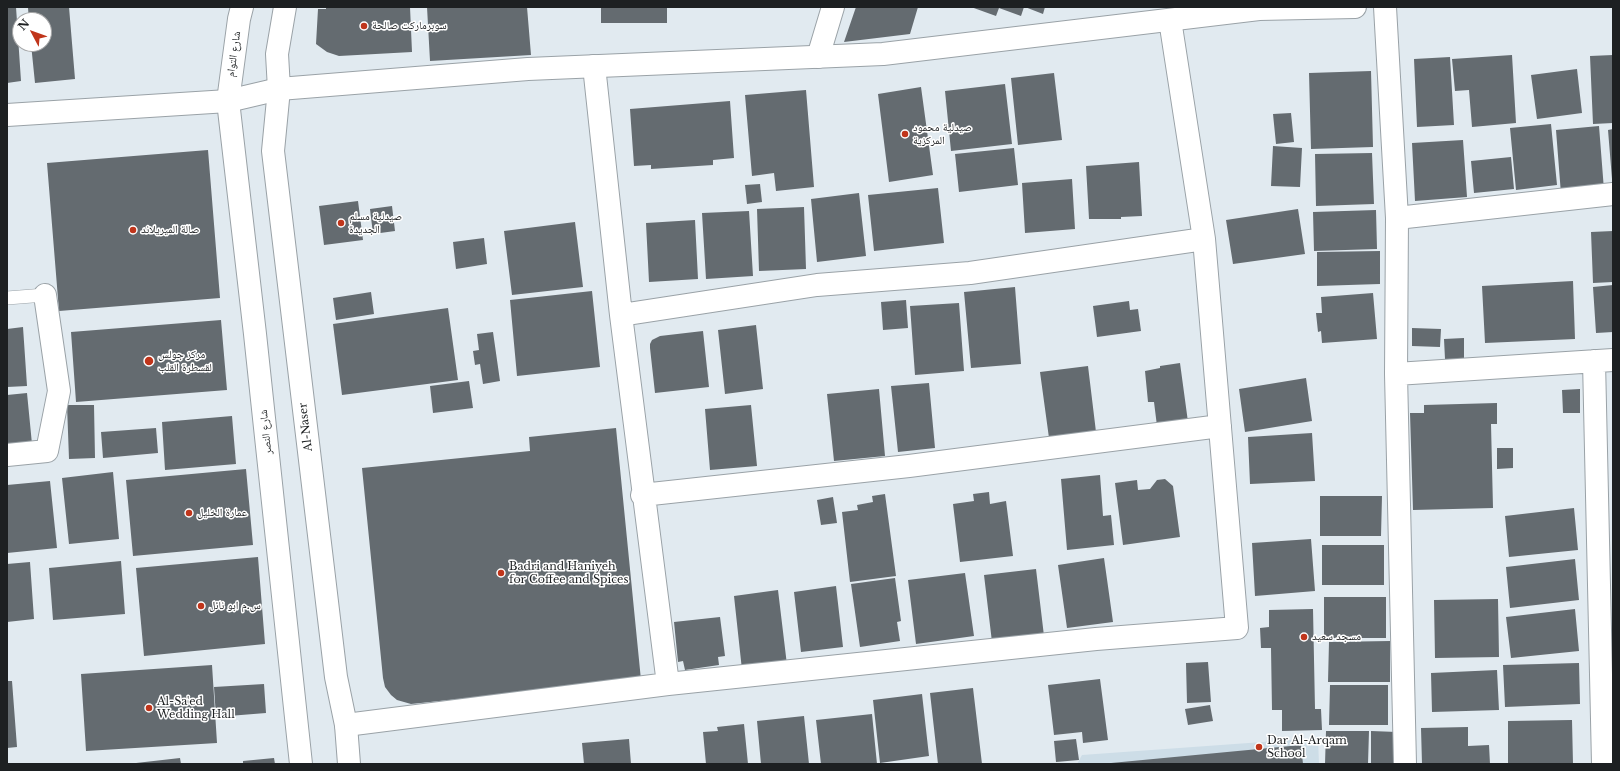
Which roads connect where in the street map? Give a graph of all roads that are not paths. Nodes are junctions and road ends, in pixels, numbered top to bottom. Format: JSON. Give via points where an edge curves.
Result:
{"nodes":[{"id":1,"x":242,"y":7,"type":"edge"},
{"id":2,"x":285,"y":7,"type":"edge"},
{"id":3,"x":833,"y":7,"type":"edge"},
{"id":4,"x":1355,"y":7,"type":"edge"},
{"id":5,"x":1385,"y":7,"type":"edge"},
{"id":6,"x":1170,"y":20,"type":"junction"},
{"id":7,"x":818,"y":57,"type":"junction"},
{"id":8,"x":594,"y":66,"type":"junction"},
{"id":9,"x":279,"y":89,"type":"junction"},
{"id":10,"x":228,"y":101,"type":"junction"},
{"id":11,"x":7,"y":115,"type":"edge"},
{"id":12,"x":1613,"y":194,"type":"edge"},
{"id":13,"x":1397,"y":218,"type":"junction"},
{"id":14,"x":1204,"y":239,"type":"junction"},
{"id":15,"x":45,"y":295,"type":"joint"},
{"id":16,"x":7,"y":298,"type":"edge"},
{"id":17,"x":621,"y":314,"type":"junction"},
{"id":18,"x":1604,"y":360,"type":"edge"},
{"id":19,"x":1396,"y":374,"type":"junction"},
{"id":20,"x":1220,"y":426,"type":"junction"},
{"id":21,"x":7,"y":455,"type":"edge"},
{"id":22,"x":642,"y":494,"type":"junction"},
{"id":23,"x":668,"y":684,"type":"junction"},
{"id":24,"x":346,"y":725,"type":"junction"},
{"id":25,"x":301,"y":764,"type":"edge"},
{"id":26,"x":349,"y":764,"type":"edge"},
{"id":27,"x":1405,"y":764,"type":"edge"},
{"id":28,"x":1603,"y":764,"type":"edge"}],
"edges":[{"from":1,"to":10,"type":"street","name":"شارع التوام"},
{"from":2,"to":9,"type":"street","via":[[277,54]]},
{"from":3,"to":7,"type":"street"},
{"from":4,"to":6,"type":"street","via":[[1259,9]]},
{"from":5,"to":13,"type":"street"},
{"from":6,"to":7,"type":"street","via":[[883,54]]},
{"from":6,"to":14,"type":"street"},
{"from":7,"to":8,"type":"street"},
{"from":8,"to":9,"type":"street"},
{"from":8,"to":17,"type":"street"},
{"from":9,"to":10,"type":"street"},
{"from":9,"to":24,"type":"street","name":"Al-Naser","via":[[273,151],[336,677]]},
{"from":10,"to":11,"type":"street"},
{"from":10,"to":25,"type":"street","name":"شارع النصر"},
{"from":12,"to":13,"type":"street"},
{"from":13,"to":19,"type":"street"},
{"from":14,"to":17,"type":"street","via":[[970,273],[817,285]]},
{"from":14,"to":20,"type":"street"},
{"from":15,"to":16,"type":"lane"},
{"from":15,"to":21,"type":"street","via":[[59,391],[47,451]]},
{"from":17,"to":22,"type":"street"},
{"from":18,"to":19,"type":"street"},
{"from":18,"to":28,"type":"street"},
{"from":19,"to":27,"type":"street"},
{"from":20,"to":22,"type":"street","via":[[909,466]]},
{"from":20,"to":23,"type":"street","via":[[1237,628],[1096,639]]},
{"from":22,"to":23,"type":"street"},
{"from":23,"to":24,"type":"street"},
{"from":24,"to":26,"type":"street","name":"Al-Naser"}]}
